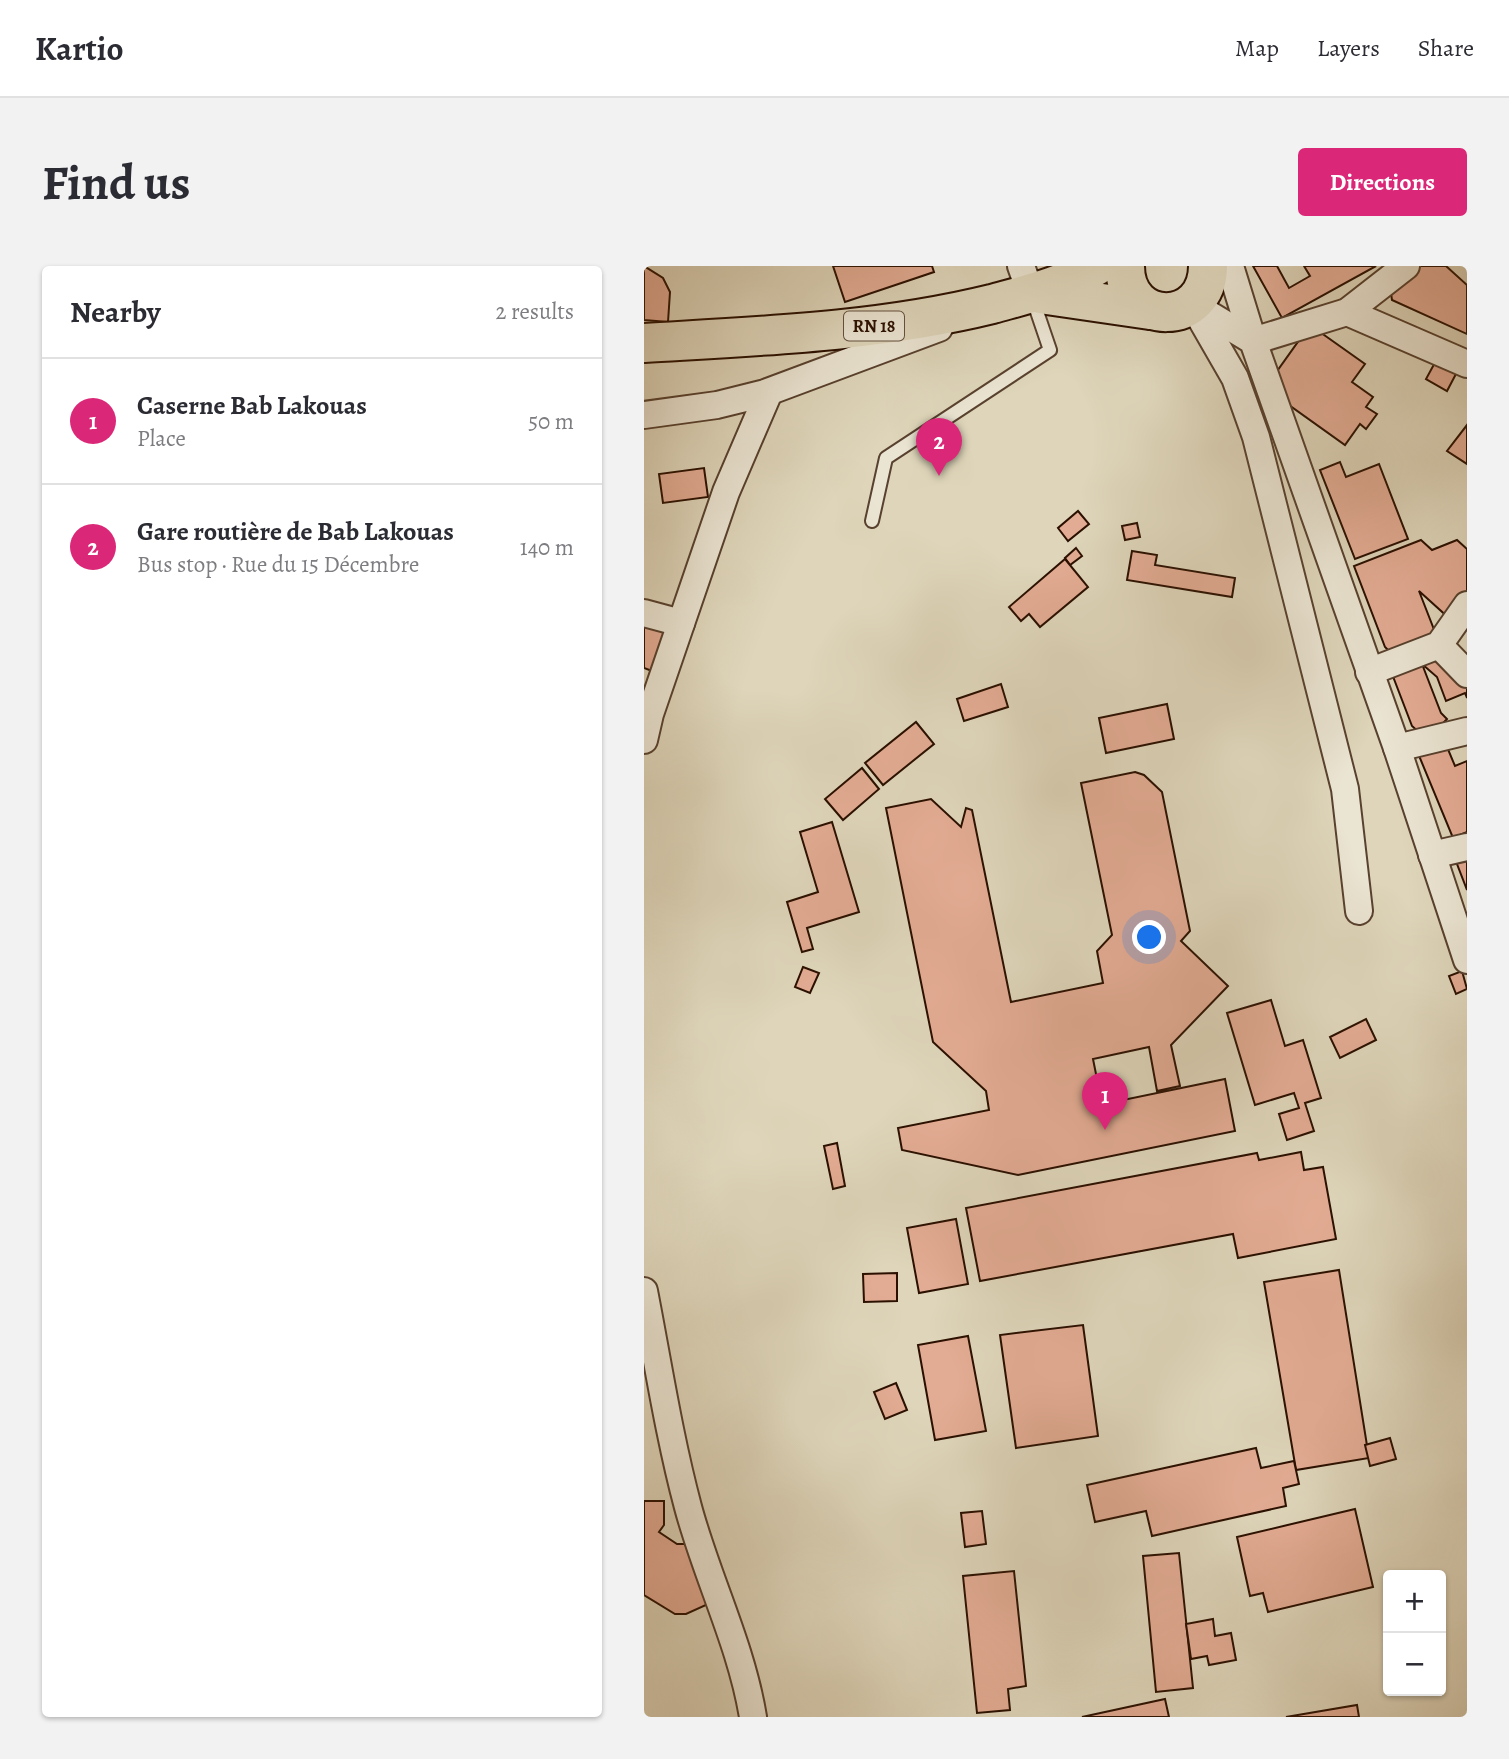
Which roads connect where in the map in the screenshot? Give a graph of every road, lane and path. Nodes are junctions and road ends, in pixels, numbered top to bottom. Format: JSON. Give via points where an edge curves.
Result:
{"nodes":[{"id":1,"x":1096,"y":266,"type":"edge"},
{"id":2,"x":1125,"y":266,"type":"edge"},
{"id":3,"x":1208,"y":266,"type":"edge"},
{"id":4,"x":1230,"y":266,"type":"edge"},
{"id":5,"x":1406,"y":266,"type":"edge"},
{"id":6,"x":1026,"y":280,"type":"edge"},
{"id":7,"x":1192,"y":304,"type":"junction"},
{"id":8,"x":1150,"y":310,"type":"junction"},
{"id":9,"x":1346,"y":312,"type":"junction"},
{"id":10,"x":1253,"y":341,"type":"junction"},
{"id":11,"x":644,"y":344,"type":"edge"},
{"id":12,"x":1467,"y":365,"type":"edge"},
{"id":13,"x":769,"y":392,"type":"junction"},
{"id":14,"x":644,"y":415,"type":"edge"},
{"id":15,"x":872,"y":521,"type":"dead end"},
{"id":16,"x":1467,"y":605,"type":"edge"},
{"id":17,"x":644,"y":613,"type":"edge"},
{"id":18,"x":681,"y":623,"type":"junction"},
{"id":19,"x":1439,"y":645,"type":"junction"},
{"id":20,"x":1370,"y":672,"type":"junction"},
{"id":21,"x":1467,"y":674,"type":"edge"},
{"id":22,"x":1467,"y":731,"type":"edge"},
{"id":23,"x":644,"y":740,"type":"edge"},
{"id":24,"x":1397,"y":748,"type":"junction"},
{"id":25,"x":1467,"y":847,"type":"edge"},
{"id":26,"x":1432,"y":855,"type":"junction"},
{"id":27,"x":1359,"y":911,"type":"dead end"},
{"id":28,"x":1467,"y":960,"type":"edge"},
{"id":29,"x":644,"y":1291,"type":"edge"},
{"id":30,"x":753,"y":1717,"type":"edge"}],
"edges":[{"from":1,"to":6,"type":"main road","number":"RN 18"},
{"from":2,"to":8,"type":"main road","via":[[1129,292]]},
{"from":3,"to":7,"type":"main road","via":[[1207,281]]},
{"from":4,"to":10,"type":"street"},
{"from":5,"to":9,"type":"street"},
{"from":6,"to":8,"type":"main road"},
{"from":6,"to":11,"type":"main road","number":"RN 18","via":[[932,319],[820,333]]},
{"from":6,"to":13,"type":"street"},
{"from":6,"to":15,"type":"lane","via":[[1050,350],[886,458]]},
{"from":7,"to":8,"type":"main road","via":[[1172,313]]},
{"from":7,"to":10,"type":"street"},
{"from":7,"to":27,"type":"street","via":[[1235,378],[1256,437],[1345,789]]},
{"from":9,"to":10,"type":"street"},
{"from":9,"to":12,"type":"street"},
{"from":10,"to":20,"type":"street"},
{"from":13,"to":14,"type":"street"},
{"from":13,"to":18,"type":"street","via":[[726,492]]},
{"from":16,"to":19,"type":"street"},
{"from":17,"to":18,"type":"street"},
{"from":18,"to":23,"type":"street"},
{"from":19,"to":20,"type":"street"},
{"from":19,"to":21,"type":"street"},
{"from":20,"to":24,"type":"street"},
{"from":22,"to":24,"type":"street"},
{"from":24,"to":26,"type":"street"},
{"from":25,"to":26,"type":"street"},
{"from":26,"to":28,"type":"street"},
{"from":29,"to":30,"type":"street","via":[[688,1507],[736,1642]]}]}
